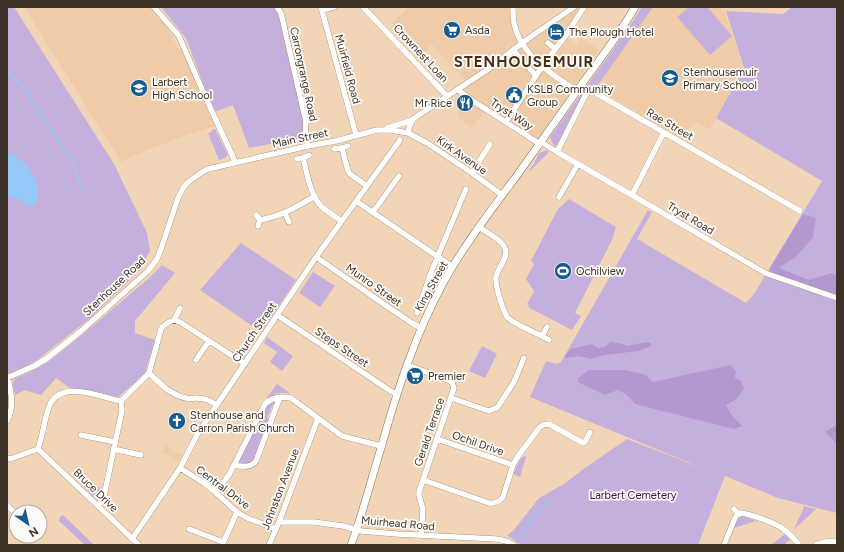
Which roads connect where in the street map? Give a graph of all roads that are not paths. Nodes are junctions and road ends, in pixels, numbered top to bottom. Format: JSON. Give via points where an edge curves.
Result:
{"nodes":[{"id":1,"x":154,"y":7,"type":"edge"},
{"id":2,"x":277,"y":7,"type":"edge"},
{"id":3,"x":334,"y":7,"type":"edge"},
{"id":4,"x":363,"y":7,"type":"edge"},
{"id":5,"x":513,"y":7,"type":"edge"},
{"id":6,"x":574,"y":7,"type":"edge"},
{"id":7,"x":584,"y":7,"type":"edge"},
{"id":8,"x":635,"y":7,"type":"edge"},
{"id":9,"x":322,"y":8,"type":"edge"},
{"id":10,"x":523,"y":43,"type":"junction"},
{"id":11,"x":548,"y":43,"type":"dead end"},
{"id":12,"x":555,"y":49,"type":"junction"},
{"id":13,"x":513,"y":50,"type":"junction"},
{"id":14,"x":542,"y":66,"type":"junction"},
{"id":15,"x":536,"y":76,"type":"junction"},
{"id":16,"x":458,"y":90,"type":"junction"},
{"id":17,"x":577,"y":91,"type":"junction"},
{"id":18,"x":447,"y":96,"type":"junction"},
{"id":19,"x":414,"y":119,"type":"junction"},
{"id":20,"x":506,"y":122,"type":"junction"},
{"id":21,"x":385,"y":130,"type":"junction"},
{"id":22,"x":664,"y":132,"type":"junction"},
{"id":23,"x":408,"y":133,"type":"junction"},
{"id":24,"x":356,"y":135,"type":"junction"},
{"id":25,"x":400,"y":140,"type":"dead end"},
{"id":26,"x":540,"y":143,"type":"junction"},
{"id":27,"x":490,"y":144,"type":"dead end"},
{"id":28,"x":308,"y":146,"type":"junction"},
{"id":29,"x":348,"y":146,"type":"dead end"},
{"id":30,"x":342,"y":148,"type":"junction"},
{"id":31,"x":334,"y":149,"type":"dead end"},
{"id":32,"x":557,"y":152,"type":"junction"},
{"id":33,"x":303,"y":157,"type":"dead end"},
{"id":34,"x":235,"y":163,"type":"junction"},
{"id":35,"x":578,"y":164,"type":"junction"},
{"id":36,"x":219,"y":167,"type":"joint"},
{"id":37,"x":472,"y":173,"type":"junction"},
{"id":38,"x":399,"y":176,"type":"dead end"},
{"id":39,"x":367,"y":186,"type":"junction"},
{"id":40,"x":466,"y":189,"type":"dead end"},
{"id":41,"x":502,"y":195,"type":"junction"},
{"id":42,"x":632,"y":195,"type":"junction"},
{"id":43,"x":315,"y":196,"type":"junction"},
{"id":44,"x":559,"y":197,"type":"dead end"},
{"id":45,"x":356,"y":201,"type":"junction"},
{"id":46,"x":800,"y":211,"type":"dead end"},
{"id":47,"x":373,"y":212,"type":"junction"},
{"id":48,"x":285,"y":213,"type":"junction"},
{"id":49,"x":341,"y":221,"type":"junction"},
{"id":50,"x":289,"y":222,"type":"dead end"},
{"id":51,"x":258,"y":226,"type":"dead end"},
{"id":52,"x":479,"y":228,"type":"junction"},
{"id":53,"x":316,"y":257,"type":"junction"},
{"id":54,"x":438,"y":257,"type":"junction"},
{"id":55,"x":453,"y":267,"type":"junction"},
{"id":56,"x":837,"y":298,"type":"edge"},
{"id":57,"x":180,"y":308,"type":"dead end"},
{"id":58,"x":417,"y":313,"type":"dead end"},
{"id":59,"x":277,"y":315,"type":"junction"},
{"id":60,"x":174,"y":320,"type":"junction"},
{"id":61,"x":547,"y":327,"type":"dead end"},
{"id":62,"x":421,"y":328,"type":"junction"},
{"id":63,"x":542,"y":336,"type":"junction"},
{"id":64,"x":549,"y":340,"type":"dead end"},
{"id":65,"x":209,"y":341,"type":"junction"},
{"id":66,"x":524,"y":358,"type":"dead end"},
{"id":67,"x":196,"y":360,"type":"dead end"},
{"id":68,"x":244,"y":364,"type":"junction"},
{"id":69,"x":407,"y":365,"type":"junction"},
{"id":70,"x":149,"y":373,"type":"junction"},
{"id":71,"x":7,"y":378,"type":"edge"},
{"id":72,"x":397,"y":394,"type":"junction"},
{"id":73,"x":280,"y":397,"type":"junction"},
{"id":74,"x":451,"y":398,"type":"junction"},
{"id":75,"x":121,"y":401,"type":"junction"},
{"id":76,"x":217,"y":405,"type":"junction"},
{"id":77,"x":8,"y":418,"type":"edge"},
{"id":78,"x":318,"y":418,"type":"junction"},
{"id":79,"x":590,"y":432,"type":"dead end"},
{"id":80,"x":81,"y":434,"type":"dead end"},
{"id":81,"x":437,"y":439,"type":"junction"},
{"id":82,"x":115,"y":442,"type":"junction"},
{"id":83,"x":381,"y":446,"type":"junction"},
{"id":84,"x":38,"y":449,"type":"junction"},
{"id":85,"x":113,"y":449,"type":"junction"},
{"id":86,"x":141,"y":454,"type":"dead end"},
{"id":87,"x":7,"y":458,"type":"edge"},
{"id":88,"x":234,"y":465,"type":"junction"},
{"id":89,"x":513,"y":465,"type":"junction"},
{"id":90,"x":180,"y":468,"type":"junction"},
{"id":91,"x":423,"y":480,"type":"junction"},
{"id":92,"x":214,"y":491,"type":"junction"},
{"id":93,"x":98,"y":505,"type":"junction"},
{"id":94,"x":237,"y":512,"type":"junction"},
{"id":95,"x":279,"y":522,"type":"junction"},
{"id":96,"x":189,"y":529,"type":"dead end"},
{"id":97,"x":276,"y":529,"type":"junction"},
{"id":98,"x":357,"y":530,"type":"junction"},
{"id":99,"x":421,"y":536,"type":"junction"},
{"id":100,"x":132,"y":539,"type":"junction"},
{"id":101,"x":837,"y":541,"type":"edge"},
{"id":102,"x":223,"y":544,"type":"edge"},
{"id":103,"x":140,"y":545,"type":"edge"},
{"id":104,"x":269,"y":545,"type":"edge"},
{"id":105,"x":351,"y":545,"type":"edge"},
{"id":106,"x":514,"y":545,"type":"edge"},
{"id":107,"x":724,"y":545,"type":"edge"},
{"id":108,"x":799,"y":545,"type":"edge"},
{"id":109,"x":816,"y":545,"type":"edge"}],
"edges":[{"from":1,"to":34,"type":"street","via":[[179,36]]},
{"from":2,"to":28,"type":"street","name":"Carrongrange Road","via":[[281,13],[306,122],[305,136]]},
{"from":3,"to":9,"type":"street"},
{"from":4,"to":18,"type":"street","name":"Crownest Loan"},
{"from":5,"to":10,"type":"street","via":[[514,23]]},
{"from":6,"to":10,"type":"street","name":"Main Street"},
{"from":7,"to":12,"type":"street"},
{"from":8,"to":17,"type":"main road","name":"King Street"},
{"from":9,"to":24,"type":"street","name":"Muirfield Road"},
{"from":10,"to":13,"type":"street","name":"Main Street"},
{"from":10,"to":14,"type":"street"},
{"from":11,"to":12,"type":"street"},
{"from":12,"to":14,"type":"street"},
{"from":13,"to":15,"type":"street"},
{"from":13,"to":16,"type":"street","name":"Main Street"},
{"from":14,"to":15,"type":"street"},
{"from":14,"to":17,"type":"street"},
{"from":15,"to":20,"type":"street"},
{"from":16,"to":18,"type":"street","name":"Main Street"},
{"from":16,"to":20,"type":"street","name":"Tryst Way"},
{"from":17,"to":26,"type":"main road","name":"King Street"},
{"from":18,"to":19,"type":"street","name":"Main Street"},
{"from":19,"to":21,"type":"street","name":"Main Street"},
{"from":19,"to":23,"type":"street"},
{"from":20,"to":26,"type":"street","name":"Tryst Way"},
{"from":21,"to":23,"type":"street","name":"Main Street"},
{"from":21,"to":24,"type":"street","name":"Main Street"},
{"from":22,"to":32,"type":"street","name":"Rae Street","via":[[591,91],[585,96]]},
{"from":22,"to":42,"type":"street"},
{"from":22,"to":46,"type":"street","name":"Rae Street"},
{"from":23,"to":37,"type":"street","name":"Kirk Avenue"},
{"from":24,"to":28,"type":"street","name":"Main Street"},
{"from":25,"to":39,"type":"street","name":"Church Street"},
{"from":26,"to":32,"type":"street","name":"Tryst Road"},
{"from":26,"to":41,"type":"main road","name":"King Street"},
{"from":27,"to":37,"type":"street"},
{"from":28,"to":34,"type":"street","name":"Main Street"},
{"from":29,"to":30,"type":"street"},
{"from":30,"to":31,"type":"street"},
{"from":30,"to":39,"type":"street","via":[[348,171]]},
{"from":32,"to":35,"type":"street","name":"Tryst Road"},
{"from":33,"to":43,"type":"street"},
{"from":34,"to":36,"type":"street","name":"Main Street"},
{"from":35,"to":42,"type":"street","name":"Tryst Road"},
{"from":35,"to":44,"type":"street"},
{"from":36,"to":71,"type":"street","name":"Stenhouse Road","via":[[208,169],[187,183],[178,198],[157,259],[148,271],[46,359]]},
{"from":37,"to":41,"type":"street","name":"Kirk Avenue"},
{"from":38,"to":47,"type":"street"},
{"from":39,"to":45,"type":"street","name":"Church Street"},
{"from":40,"to":54,"type":"street","name":"King Street"},
{"from":41,"to":52,"type":"main road","name":"King Street"},
{"from":42,"to":56,"type":"street","name":"Tryst Road","via":[[765,273]]},
{"from":43,"to":48,"type":"street"},
{"from":43,"to":49,"type":"street","via":[[320,206]]},
{"from":45,"to":47,"type":"street"},
{"from":45,"to":49,"type":"street","name":"Church Street"},
{"from":47,"to":54,"type":"street"},
{"from":48,"to":50,"type":"street"},
{"from":48,"to":51,"type":"street","via":[[258,217]]},
{"from":49,"to":53,"type":"street","name":"Church Street"},
{"from":52,"to":55,"type":"main road","name":"King Street"},
{"from":52,"to":63,"type":"street","via":[[504,247],[504,260],[496,279],[506,316]]},
{"from":53,"to":59,"type":"street","name":"Church Street"},
{"from":53,"to":62,"type":"street","name":"Munro Street"},
{"from":54,"to":55,"type":"street"},
{"from":54,"to":58,"type":"street","name":"King Street"},
{"from":55,"to":62,"type":"main road","name":"King Street"},
{"from":57,"to":60,"type":"street"},
{"from":59,"to":68,"type":"street","name":"Church Street"},
{"from":59,"to":72,"type":"street","name":"Steps Street"},
{"from":60,"to":65,"type":"street"},
{"from":60,"to":70,"type":"street","via":[[169,321],[161,329]]},
{"from":61,"to":63,"type":"street"},
{"from":62,"to":69,"type":"main road","name":"King Street"},
{"from":63,"to":64,"type":"street"},
{"from":65,"to":67,"type":"street"},
{"from":65,"to":68,"type":"street"},
{"from":66,"to":74,"type":"street","via":[[514,382],[497,408],[489,410]]},
{"from":68,"to":76,"type":"street","name":"Church Street"},
{"from":69,"to":72,"type":"main road","name":"King Street"},
{"from":69,"to":74,"type":"street","name":"Gerald Terrace","via":[[452,382],[454,388]]},
{"from":70,"to":75,"type":"street"},
{"from":70,"to":76,"type":"street","via":[[167,390],[181,397],[202,398]]},
{"from":71,"to":77,"type":"street","via":[[12,400]]},
{"from":72,"to":83,"type":"main road","name":"King Street"},
{"from":73,"to":78,"type":"street","via":[[291,398]]},
{"from":73,"to":88,"type":"street","via":[[265,404]]},
{"from":73,"to":88,"type":"street","via":[[256,461],[250,466]]},
{"from":74,"to":81,"type":"street","name":"Gerald Terrace"},
{"from":75,"to":82,"type":"street","via":[[122,410]]},
{"from":75,"to":84,"type":"street","via":[[75,390],[60,394],[49,406]]},
{"from":76,"to":90,"type":"street","name":"Church Street","via":[[198,433]]},
{"from":78,"to":83,"type":"street","via":[[342,436]]},
{"from":78,"to":95,"type":"street","name":"Johnston Avenue"},
{"from":79,"to":89,"type":"street","via":[[583,443],[549,424],[543,425]]},
{"from":80,"to":82,"type":"street"},
{"from":81,"to":89,"type":"street","name":"Ochil Drive"},
{"from":81,"to":91,"type":"street","name":"Gerald Terrace"},
{"from":82,"to":85,"type":"street"},
{"from":83,"to":98,"type":"main road","name":"King Street"},
{"from":84,"to":87,"type":"street"},
{"from":84,"to":93,"type":"street","name":"Bruce Drive"},
{"from":85,"to":86,"type":"street"},
{"from":85,"to":93,"type":"street","via":[[104,496]]},
{"from":88,"to":92,"type":"street","via":[[225,480]]},
{"from":89,"to":91,"type":"street","via":[[503,497],[493,503]]},
{"from":90,"to":92,"type":"street","name":"Central Drive"},
{"from":90,"to":100,"type":"street","name":"Church Street"},
{"from":91,"to":99,"type":"street","name":"Gerald Terrace","via":[[419,494],[423,509]]},
{"from":92,"to":94,"type":"street","name":"Central Drive"},
{"from":93,"to":100,"type":"street","name":"Bruce Drive"},
{"from":94,"to":97,"type":"street","name":"Central Drive"},
{"from":94,"to":102,"type":"street"},
{"from":95,"to":97,"type":"street","name":"Johnston Avenue"},
{"from":95,"to":98,"type":"street","name":"Muirhead Road","via":[[314,522]]},
{"from":96,"to":102,"type":"street"},
{"from":97,"to":104,"type":"street","name":"Johnston Avenue"},
{"from":98,"to":99,"type":"street","name":"Muirhead Road"},
{"from":98,"to":105,"type":"main road","name":"King Street"},
{"from":99,"to":106,"type":"street","name":"Muirhead Road","via":[[496,539]]},
{"from":100,"to":103,"type":"street","name":"Bruce Drive"},
{"from":101,"to":109,"type":"street"},
{"from":107,"to":108,"type":"street","via":[[736,511],[782,527]]}]}
